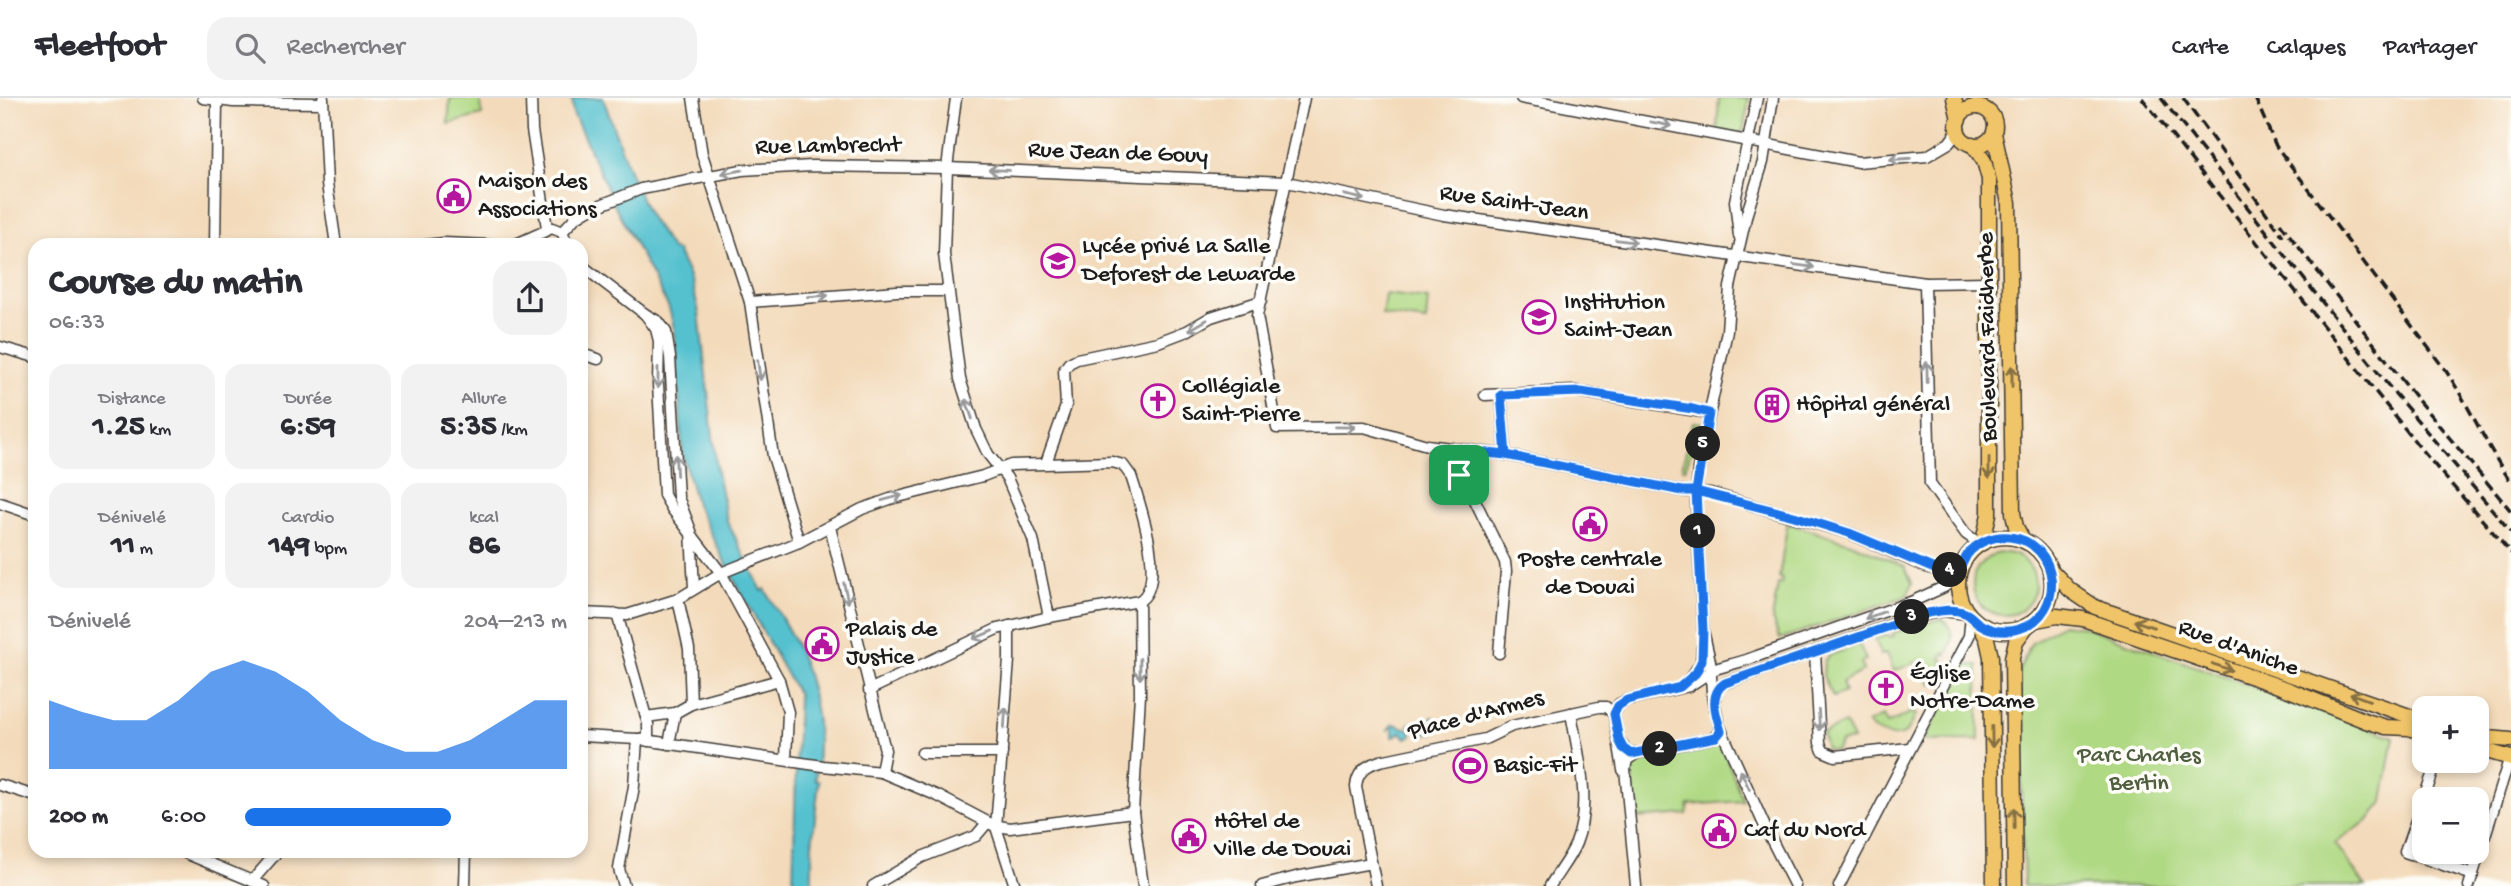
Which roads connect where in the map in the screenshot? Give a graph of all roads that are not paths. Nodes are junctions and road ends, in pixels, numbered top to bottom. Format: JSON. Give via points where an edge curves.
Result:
{"nodes":[{"id":1,"x":202,"y":98,"type":"edge"},
{"id":2,"x":531,"y":98,"type":"edge"},
{"id":3,"x":693,"y":98,"type":"edge"},
{"id":4,"x":956,"y":98,"type":"edge"},
{"id":5,"x":1304,"y":98,"type":"edge"},
{"id":6,"x":1521,"y":98,"type":"edge"},
{"id":7,"x":1757,"y":98,"type":"edge"},
{"id":8,"x":1773,"y":98,"type":"edge"},
{"id":9,"x":1954,"y":98,"type":"edge"},
{"id":10,"x":217,"y":101,"type":"junction"},
{"id":11,"x":323,"y":101,"type":"edge"},
{"id":12,"x":1975,"y":103,"type":"edge"},
{"id":13,"x":1959,"y":125,"type":"junction"},
{"id":14,"x":1994,"y":133,"type":"junction"},
{"id":15,"x":1748,"y":142,"type":"junction"},
{"id":16,"x":1972,"y":144,"type":"junction"},
{"id":17,"x":1766,"y":145,"type":"junction"},
{"id":18,"x":947,"y":168,"type":"junction"},
{"id":19,"x":709,"y":176,"type":"junction"},
{"id":20,"x":1287,"y":182,"type":"junction"},
{"id":21,"x":562,"y":232,"type":"junction"},
{"id":22,"x":540,"y":236,"type":"edge"},
{"id":23,"x":215,"y":238,"type":"edge"},
{"id":24,"x":335,"y":238,"type":"edge"},
{"id":25,"x":565,"y":238,"type":"edge"},
{"id":26,"x":1738,"y":251,"type":"junction"},
{"id":27,"x":588,"y":272,"type":"edge"},
{"id":28,"x":1989,"y":282,"type":"junction"},
{"id":29,"x":1925,"y":283,"type":"junction"},
{"id":30,"x":947,"y":291,"type":"junction"},
{"id":31,"x":1261,"y":301,"type":"junction"},
{"id":32,"x":750,"y":302,"type":"junction"},
{"id":33,"x":0,"y":334,"type":"edge"},
{"id":34,"x":1,"y":349,"type":"edge"},
{"id":35,"x":28,"y":355,"type":"edge"},
{"id":36,"x":588,"y":356,"type":"edge"},
{"id":37,"x":598,"y":359,"type":"dead end"},
{"id":38,"x":1485,"y":395,"type":"dead end"},
{"id":39,"x":1501,"y":395,"type":"junction"},
{"id":40,"x":1709,"y":413,"type":"junction"},
{"id":41,"x":1451,"y":449,"type":"junction"},
{"id":42,"x":1467,"y":451,"type":"junction"},
{"id":43,"x":1506,"y":455,"type":"junction"},
{"id":44,"x":1046,"y":463,"type":"junction"},
{"id":45,"x":1001,"y":469,"type":"junction"},
{"id":46,"x":1468,"y":486,"type":"junction"},
{"id":47,"x":1696,"y":491,"type":"junction"},
{"id":48,"x":0,"y":503,"type":"edge"},
{"id":49,"x":28,"y":513,"type":"edge"},
{"id":50,"x":830,"y":527,"type":"junction"},
{"id":51,"x":691,"y":531,"type":"junction"},
{"id":52,"x":2023,"y":540,"type":"junction"},
{"id":53,"x":799,"y":542,"type":"junction"},
{"id":54,"x":1982,"y":543,"type":"junction"},
{"id":55,"x":2050,"y":569,"type":"junction"},
{"id":56,"x":1960,"y":571,"type":"junction"},
{"id":57,"x":723,"y":572,"type":"junction"},
{"id":58,"x":694,"y":588,"type":"junction"},
{"id":59,"x":1144,"y":597,"type":"junction"},
{"id":60,"x":678,"y":599,"type":"junction"},
{"id":61,"x":588,"y":613,"type":"edge"},
{"id":62,"x":617,"y":614,"type":"junction"},
{"id":63,"x":1049,"y":617,"type":"junction"},
{"id":64,"x":1972,"y":618,"type":"junction"},
{"id":65,"x":2032,"y":623,"type":"junction"},
{"id":66,"x":1009,"y":626,"type":"junction"},
{"id":67,"x":1703,"y":630,"type":"junction"},
{"id":68,"x":1815,"y":652,"type":"junction"},
{"id":69,"x":1499,"y":653,"type":"dead end"},
{"id":70,"x":1711,"y":671,"type":"junction"},
{"id":71,"x":779,"y":680,"type":"junction"},
{"id":72,"x":1675,"y":689,"type":"junction"},
{"id":73,"x":869,"y":690,"type":"junction"},
{"id":74,"x":1714,"y":701,"type":"junction"},
{"id":75,"x":691,"y":704,"type":"junction"},
{"id":76,"x":675,"y":713,"type":"junction"},
{"id":77,"x":1565,"y":714,"type":"junction"},
{"id":78,"x":1614,"y":714,"type":"junction"},
{"id":79,"x":646,"y":717,"type":"junction"},
{"id":80,"x":2412,"y":717,"type":"edge"},
{"id":81,"x":2412,"y":729,"type":"edge"},
{"id":82,"x":1721,"y":731,"type":"junction"},
{"id":83,"x":588,"y":736,"type":"edge"},
{"id":84,"x":2489,"y":738,"type":"edge"},
{"id":85,"x":642,"y":740,"type":"junction"},
{"id":86,"x":1619,"y":740,"type":"junction"},
{"id":87,"x":2511,"y":740,"type":"edge"},
{"id":88,"x":669,"y":744,"type":"junction"},
{"id":89,"x":1909,"y":748,"type":"junction"},
{"id":90,"x":2489,"y":751,"type":"edge"},
{"id":91,"x":922,"y":753,"type":"dead end"},
{"id":92,"x":1002,"y":753,"type":"junction"},
{"id":93,"x":1637,"y":753,"type":"junction"},
{"id":94,"x":2511,"y":757,"type":"edge"},
{"id":95,"x":790,"y":760,"type":"junction"},
{"id":96,"x":881,"y":772,"type":"junction"},
{"id":97,"x":2433,"y":773,"type":"edge"},
{"id":98,"x":1625,"y":777,"type":"junction"},
{"id":99,"x":0,"y":785,"type":"edge"},
{"id":100,"x":28,"y":794,"type":"edge"},
{"id":101,"x":1133,"y":812,"type":"junction"},
{"id":102,"x":992,"y":825,"type":"junction"},
{"id":103,"x":207,"y":858,"type":"edge"},
{"id":104,"x":272,"y":858,"type":"edge"},
{"id":105,"x":466,"y":858,"type":"edge"},
{"id":106,"x":1371,"y":863,"type":"junction"},
{"id":107,"x":2471,"y":880,"type":"edge"},
{"id":108,"x":252,"y":881,"type":"junction"},
{"id":109,"x":622,"y":882,"type":"edge"},
{"id":110,"x":876,"y":883,"type":"edge"},
{"id":111,"x":264,"y":886,"type":"edge"},
{"id":112,"x":465,"y":886,"type":"edge"},
{"id":113,"x":1015,"y":886,"type":"edge"},
{"id":114,"x":1143,"y":886,"type":"edge"},
{"id":115,"x":1262,"y":886,"type":"edge"},
{"id":116,"x":1376,"y":886,"type":"edge"},
{"id":117,"x":1550,"y":886,"type":"edge"},
{"id":118,"x":1636,"y":886,"type":"edge"},
{"id":119,"x":1796,"y":886,"type":"edge"},
{"id":120,"x":1839,"y":886,"type":"edge"},
{"id":121,"x":1994,"y":886,"type":"edge"},
{"id":122,"x":2015,"y":886,"type":"edge"}],
"edges":[{"from":1,"to":10,"type":"street"},
{"from":2,"to":22,"type":"street"},
{"from":3,"to":19,"type":"street"},
{"from":4,"to":18,"type":"street"},
{"from":5,"to":20,"type":"street"},
{"from":6,"to":15,"type":"street","one_way":true},
{"from":7,"to":15,"type":"street"},
{"from":8,"to":17,"type":"street"},
{"from":9,"to":13,"type":"main road"},
{"from":10,"to":11,"type":"street"},
{"from":10,"to":23,"type":"street"},
{"from":11,"to":24,"type":"street"},
{"from":12,"to":13,"type":"main road"},
{"from":12,"to":14,"type":"main road","via":[[1993,117]]},
{"from":13,"to":16,"type":"main road","via":[[1963,139]]},
{"from":13,"to":17,"type":"street","one_way":true,"via":[[1942,148],[1915,158],[1858,162]]},
{"from":14,"to":16,"type":"main road","via":[[1986,142]]},
{"from":52,"to":14,"type":"main road","name":"Boulevard Faidherbe","one_way":true,"via":[[2013,513],[2009,203]]},
{"from":15,"to":17,"type":"street"},
{"from":15,"to":26,"type":"street","via":[[1735,201]]},
{"from":16,"to":28,"type":"main road","name":"Boulevard Faidherbe","via":[[1988,175]]},
{"from":17,"to":26,"type":"street"},
{"from":18,"to":19,"type":"street","name":"Rue Lambrecht","one_way":true,"via":[[793,166]]},
{"from":20,"to":18,"type":"street","name":"Rue Jean de Gouy","one_way":true},
{"from":18,"to":30,"type":"street"},
{"from":19,"to":21,"type":"street","name":"Rue Lambrecht","via":[[610,201],[581,214]]},
{"from":19,"to":32,"type":"street"},
{"from":20,"to":26,"type":"street","name":"Rue Saint-Jean","one_way":true,"via":[[1444,215]]},
{"from":20,"to":31,"type":"street"},
{"from":21,"to":22,"type":"street","via":[[556,228]]},
{"from":21,"to":25,"type":"street"},
{"from":26,"to":29,"type":"street","name":"Rue Saint-Jean","one_way":true},
{"from":26,"to":40,"type":"street","via":[[1726,338]]},
{"from":27,"to":51,"type":"street","via":[[659,323],[667,338],[678,497]]},
{"from":28,"to":29,"type":"street","name":"Rue Saint-Jean"},
{"from":28,"to":54,"type":"main road","name":"Boulevard Faidherbe","one_way":true,"via":[[1989,514]]},
{"from":54,"to":29,"type":"street","one_way":true,"via":[[1966,534],[1930,484]]},
{"from":32,"to":30,"type":"street","one_way":true},
{"from":45,"to":30,"type":"street","one_way":true,"via":[[988,454],[965,400]]},
{"from":31,"to":41,"type":"street","one_way":true,"via":[[1257,320],[1277,428],[1364,427]]},
{"from":31,"to":44,"type":"street","one_way":true,"via":[[1211,317],[1158,342],[1069,363],[1064,374],[1066,406]]},
{"from":32,"to":53,"type":"street","one_way":true,"via":[[774,461]]},
{"from":33,"to":34,"type":"street"},
{"from":34,"to":35,"type":"street"},
{"from":36,"to":37,"type":"street"},
{"from":38,"to":39,"type":"street"},
{"from":39,"to":40,"type":"street","via":[[1581,392]]},
{"from":39,"to":43,"type":"street"},
{"from":40,"to":47,"type":"street"},
{"from":41,"to":42,"type":"street"},
{"from":41,"to":46,"type":"street","via":[[1453,463]]},
{"from":42,"to":43,"type":"street"},
{"from":42,"to":46,"type":"street","via":[[1464,469]]},
{"from":43,"to":47,"type":"street"},
{"from":44,"to":45,"type":"street"},
{"from":44,"to":59,"type":"street","via":[[1112,462],[1126,468],[1147,528],[1151,578]]},
{"from":50,"to":45,"type":"street","one_way":true,"via":[[880,502]]},
{"from":45,"to":63,"type":"street","via":[[1035,546]]},
{"from":46,"to":69,"type":"street","via":[[1506,567]]},
{"from":47,"to":56,"type":"street","via":[[1849,533],[1929,569]]},
{"from":47,"to":67,"type":"street"},
{"from":48,"to":49,"type":"street"},
{"from":50,"to":53,"type":"street"},
{"from":50,"to":73,"type":"street","one_way":true},
{"from":51,"to":57,"type":"street"},
{"from":51,"to":58,"type":"street"},
{"from":52,"to":54,"type":"main road","via":[[2001,537]]},
{"from":52,"to":55,"type":"main road","via":[[2038,550]]},
{"from":53,"to":57,"type":"street"},
{"from":54,"to":56,"type":"main road","via":[[1970,552]]},
{"from":55,"to":65,"type":"main road","via":[[2051,595]]},
{"from":80,"to":55,"type":"main road","name":"Rue d'Aniche","one_way":true,"via":[[2095,607]]},
{"from":56,"to":64,"type":"main road","via":[[1959,595]]},
{"from":56,"to":70,"type":"street","one_way":true,"via":[[1944,587],[1911,602]]},
{"from":57,"to":58,"type":"street"},
{"from":57,"to":71,"type":"street"},
{"from":58,"to":60,"type":"street"},
{"from":59,"to":63,"type":"street"},
{"from":59,"to":101,"type":"street","one_way":true},
{"from":60,"to":62,"type":"street"},
{"from":60,"to":75,"type":"street","via":[[689,649]]},
{"from":61,"to":62,"type":"street"},
{"from":62,"to":79,"type":"street"},
{"from":63,"to":66,"type":"street"},
{"from":64,"to":65,"type":"main road","via":[[2004,631]]},
{"from":64,"to":68,"type":"street","via":[[1947,611],[1922,614]]},
{"from":64,"to":89,"type":"street","via":[[1969,635]]},
{"from":64,"to":121,"type":"main road","one_way":true,"via":[[1990,651]]},
{"from":65,"to":81,"type":"main road","name":"Rue d'Aniche","one_way":true,"via":[[2057,616],[2083,619],[2284,688],[2366,722]]},
{"from":122,"to":65,"type":"main road","one_way":true,"via":[[2012,659],[2016,641]]},
{"from":66,"to":73,"type":"street","one_way":true},
{"from":92,"to":66,"type":"street","one_way":true},
{"from":67,"to":70,"type":"street"},
{"from":67,"to":72,"type":"street","via":[[1700,667]]},
{"from":68,"to":74,"type":"street","via":[[1725,683]]},
{"from":68,"to":89,"type":"street","one_way":true,"via":[[1823,751],[1835,756]]},
{"from":70,"to":72,"type":"street","via":[[1694,684]]},
{"from":70,"to":74,"type":"street"},
{"from":71,"to":75,"type":"street"},
{"from":71,"to":95,"type":"street","via":[[788,712]]},
{"from":72,"to":78,"type":"street","via":[[1625,701]]},
{"from":73,"to":96,"type":"street","via":[[885,750]]},
{"from":74,"to":82,"type":"street"},
{"from":75,"to":76,"type":"street"},
{"from":76,"to":79,"type":"street"},
{"from":76,"to":88,"type":"street"},
{"from":77,"to":78,"type":"street","name":"Place d'Armes","via":[[1601,707]]},
{"from":77,"to":106,"type":"street","name":"Place d'Armes","via":[[1512,726],[1485,740],[1375,763],[1363,770],[1356,787]]},
{"from":77,"to":117,"type":"street","via":[[1581,770],[1584,805],[1575,845]]},
{"from":78,"to":86,"type":"street"},
{"from":79,"to":85,"type":"street"},
{"from":82,"to":93,"type":"street","via":[[1712,738]]},
{"from":119,"to":82,"type":"street","one_way":true},
{"from":83,"to":85,"type":"street"},
{"from":84,"to":87,"type":"main road"},
{"from":85,"to":88,"type":"street"},
{"from":85,"to":109,"type":"street","via":[[620,864]]},
{"from":86,"to":93,"type":"street","via":[[1626,751]]},
{"from":86,"to":98,"type":"street"},
{"from":88,"to":95,"type":"street"},
{"from":89,"to":120,"type":"street"},
{"from":90,"to":94,"type":"main road"},
{"from":91,"to":92,"type":"street"},
{"from":92,"to":102,"type":"street","via":[[999,813]]},
{"from":93,"to":98,"type":"street","via":[[1626,763]]},
{"from":94,"to":107,"type":"street"},
{"from":95,"to":96,"type":"street"},
{"from":96,"to":102,"type":"street"},
{"from":97,"to":107,"type":"street","via":[[2405,852]]},
{"from":98,"to":118,"type":"street"},
{"from":99,"to":100,"type":"street"},
{"from":101,"to":102,"type":"street","via":[[1010,828]]},
{"from":101,"to":114,"type":"street"},
{"from":102,"to":110,"type":"street"},
{"from":102,"to":113,"type":"street"},
{"from":103,"to":108,"type":"street"},
{"from":104,"to":108,"type":"street"},
{"from":105,"to":112,"type":"street"},
{"from":106,"to":115,"type":"street"},
{"from":106,"to":116,"type":"street"},
{"from":108,"to":111,"type":"street"}]}
